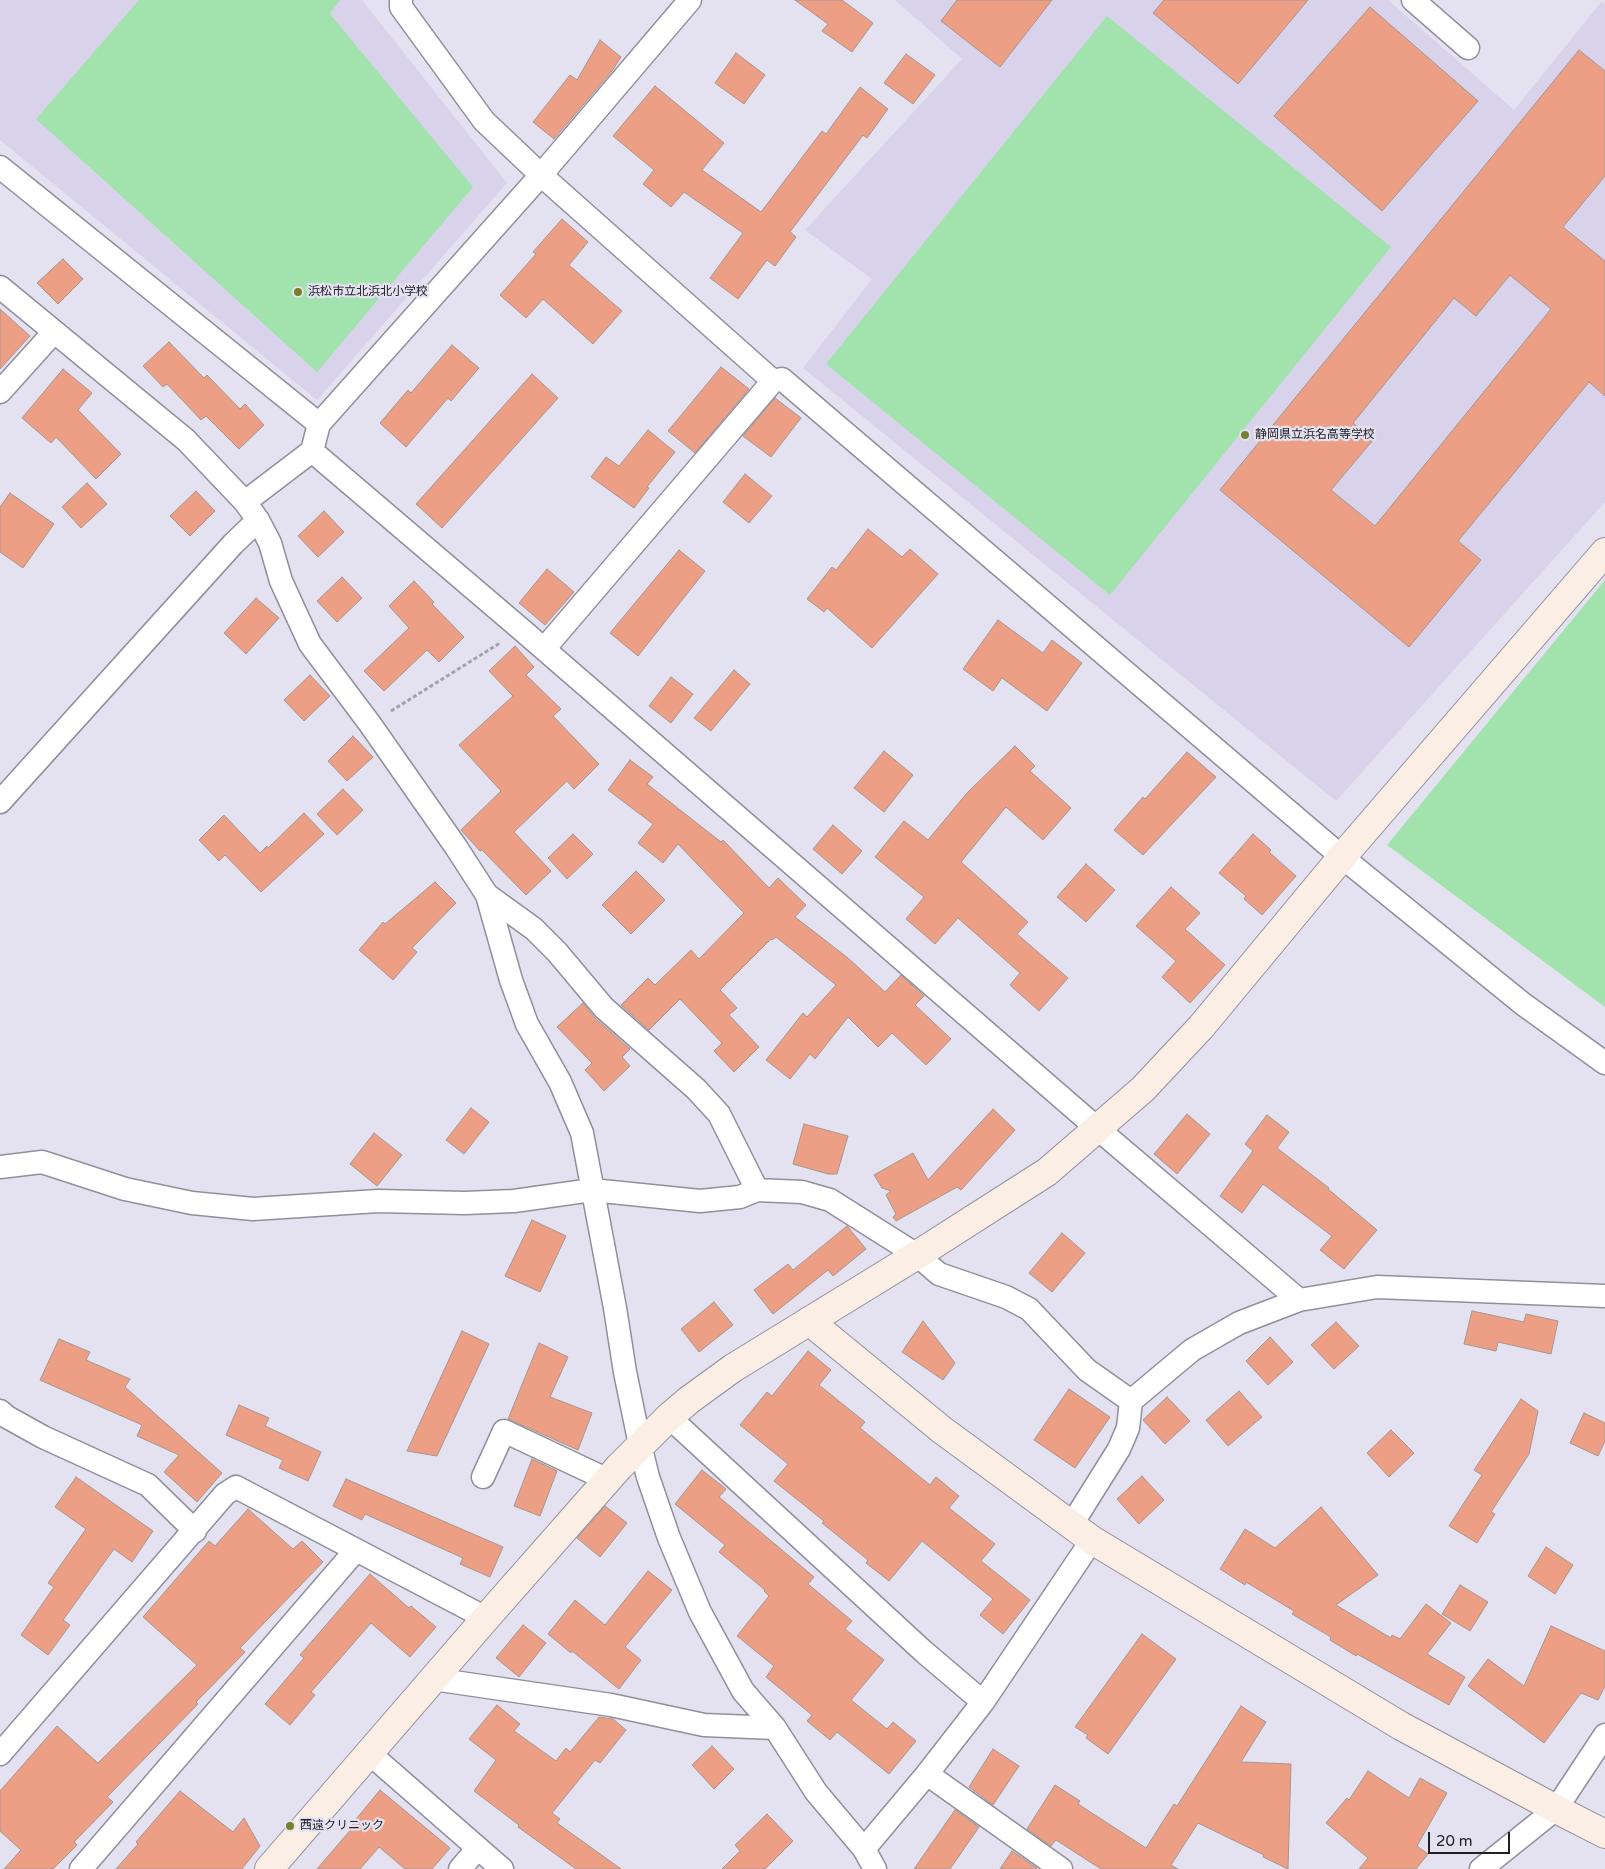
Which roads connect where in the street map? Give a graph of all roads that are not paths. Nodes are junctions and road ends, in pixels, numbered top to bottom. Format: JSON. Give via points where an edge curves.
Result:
{"nodes":[{"id":1,"x":402,"y":0,"type":"edge"},
{"id":2,"x":690,"y":0,"type":"edge"},
{"id":3,"x":1412,"y":0,"type":"edge"},
{"id":4,"x":1468,"y":48,"type":"dead end"},
{"id":5,"x":0,"y":167,"type":"edge"},
{"id":6,"x":541,"y":174,"type":"junction"},
{"id":7,"x":0,"y":287,"type":"edge"},
{"id":8,"x":54,"y":332,"type":"junction"},
{"id":9,"x":773,"y":381,"type":"junction"},
{"id":10,"x":0,"y":392,"type":"edge"},
{"id":11,"x":319,"y":424,"type":"junction"},
{"id":12,"x":312,"y":451,"type":"junction"},
{"id":13,"x":245,"y":502,"type":"junction"},
{"id":14,"x":258,"y":520,"type":"junction"},
{"id":15,"x":1605,"y":552,"type":"edge"},
{"id":16,"x":544,"y":649,"type":"junction"},
{"id":17,"x":0,"y":802,"type":"edge"},
{"id":18,"x":1342,"y":857,"type":"junction"},
{"id":19,"x":487,"y":896,"type":"junction"},
{"id":20,"x":1605,"y":1063,"type":"edge"},
{"id":21,"x":1098,"y":1129,"type":"junction"},
{"id":22,"x":0,"y":1167,"type":"edge"},
{"id":23,"x":592,"y":1190,"type":"junction"},
{"id":24,"x":757,"y":1190,"type":"junction"},
{"id":25,"x":917,"y":1255,"type":"junction"},
{"id":26,"x":1605,"y":1296,"type":"edge"},
{"id":27,"x":1299,"y":1300,"type":"junction"},
{"id":28,"x":809,"y":1321,"type":"junction"},
{"id":29,"x":1131,"y":1401,"type":"junction"},
{"id":30,"x":0,"y":1411,"type":"edge"},
{"id":31,"x":669,"y":1418,"type":"junction"},
{"id":32,"x":640,"y":1445,"type":"junction"},
{"id":33,"x":483,"y":1477,"type":"dead end"},
{"id":34,"x":608,"y":1480,"type":"junction"},
{"id":35,"x":194,"y":1531,"type":"junction"},
{"id":36,"x":1082,"y":1532,"type":"junction"},
{"id":37,"x":356,"y":1550,"type":"junction"},
{"id":38,"x":486,"y":1618,"type":"junction"},
{"id":39,"x":433,"y":1680,"type":"junction"},
{"id":40,"x":983,"y":1702,"type":"junction"},
{"id":41,"x":775,"y":1728,"type":"junction"},
{"id":42,"x":1605,"y":1735,"type":"edge"},
{"id":43,"x":369,"y":1753,"type":"junction"},
{"id":44,"x":0,"y":1754,"type":"edge"},
{"id":45,"x":927,"y":1774,"type":"junction"},
{"id":46,"x":1556,"y":1809,"type":"junction"},
{"id":47,"x":1605,"y":1834,"type":"edge"},
{"id":48,"x":477,"y":1849,"type":"junction"},
{"id":49,"x":864,"y":1849,"type":"junction"},
{"id":50,"x":81,"y":1869,"type":"edge"},
{"id":51,"x":269,"y":1869,"type":"edge"},
{"id":52,"x":460,"y":1869,"type":"edge"},
{"id":53,"x":502,"y":1869,"type":"edge"},
{"id":54,"x":875,"y":1869,"type":"edge"},
{"id":55,"x":1061,"y":1869,"type":"edge"},
{"id":56,"x":1481,"y":1869,"type":"edge"}],
"edges":[{"from":1,"to":6,"type":"street","via":[[401,6],[484,120]]},
{"from":2,"to":6,"type":"street"},
{"from":3,"to":4,"type":"street"},
{"from":5,"to":11,"type":"street"},
{"from":6,"to":9,"type":"street"},
{"from":6,"to":11,"type":"street"},
{"from":7,"to":8,"type":"street"},
{"from":8,"to":10,"type":"street"},
{"from":8,"to":13,"type":"street","via":[[186,440]]},
{"from":9,"to":16,"type":"street"},
{"from":9,"to":18,"type":"street","via":[[782,379]]},
{"from":11,"to":12,"type":"street"},
{"from":12,"to":13,"type":"street"},
{"from":12,"to":16,"type":"street"},
{"from":13,"to":14,"type":"street"},
{"from":14,"to":17,"type":"street"},
{"from":14,"to":19,"type":"street","via":[[310,644],[370,724]]},
{"from":15,"to":18,"type":"street"},
{"from":16,"to":21,"type":"street"},
{"from":18,"to":20,"type":"street","via":[[1523,1004]]},
{"from":18,"to":21,"type":"street","via":[[1201,1027],[1143,1088]]},
{"from":19,"to":23,"type":"street","via":[[527,1024],[560,1082],[582,1133]]},
{"from":19,"to":24,"type":"street","via":[[534,929],[604,1008],[696,1089],[718,1114]]},
{"from":21,"to":25,"type":"street","via":[[1047,1172]]},
{"from":21,"to":27,"type":"street"},
{"from":22,"to":23,"type":"street","via":[[42,1162],[125,1189],[192,1203],[253,1209],[378,1201],[465,1204]]},
{"from":23,"to":24,"type":"street","via":[[700,1201],[740,1197]]},
{"from":23,"to":32,"type":"street"},
{"from":24,"to":25,"type":"street","via":[[802,1192],[830,1200]]},
{"from":25,"to":28,"type":"street"},
{"from":25,"to":29,"type":"street","via":[[939,1274],[1006,1297],[1029,1309],[1087,1370]]},
{"from":26,"to":27,"type":"street","via":[[1377,1287]]},
{"from":27,"to":29,"type":"street","via":[[1239,1323],[1192,1350]]},
{"from":28,"to":31,"type":"street","via":[[732,1368]]},
{"from":28,"to":36,"type":"street","via":[[942,1430]]},
{"from":29,"to":36,"type":"street","via":[[1128,1428]]},
{"from":30,"to":35,"type":"street","via":[[43,1437],[148,1485]]},
{"from":31,"to":32,"type":"street"},
{"from":31,"to":40,"type":"street"},
{"from":32,"to":34,"type":"street"},
{"from":32,"to":41,"type":"street","via":[[669,1538],[700,1612],[743,1691]]},
{"from":33,"to":34,"type":"street","via":[[504,1431]]},
{"from":34,"to":38,"type":"street"},
{"from":35,"to":37,"type":"street","via":[[225,1494],[236,1487]]},
{"from":35,"to":44,"type":"street"},
{"from":36,"to":40,"type":"street"},
{"from":36,"to":46,"type":"street","via":[[1401,1726]]},
{"from":37,"to":38,"type":"street"},
{"from":37,"to":50,"type":"street"},
{"from":38,"to":39,"type":"street"},
{"from":39,"to":41,"type":"street","via":[[611,1705],[704,1725]]},
{"from":39,"to":43,"type":"street"},
{"from":40,"to":45,"type":"street"},
{"from":41,"to":49,"type":"street","via":[[816,1792]]},
{"from":42,"to":46,"type":"street"},
{"from":43,"to":48,"type":"street"},
{"from":43,"to":51,"type":"street"},
{"from":45,"to":49,"type":"street"},
{"from":45,"to":55,"type":"street"},
{"from":46,"to":47,"type":"street"},
{"from":46,"to":56,"type":"street"},
{"from":48,"to":52,"type":"street"},
{"from":48,"to":53,"type":"street"},
{"from":49,"to":54,"type":"street"}]}
